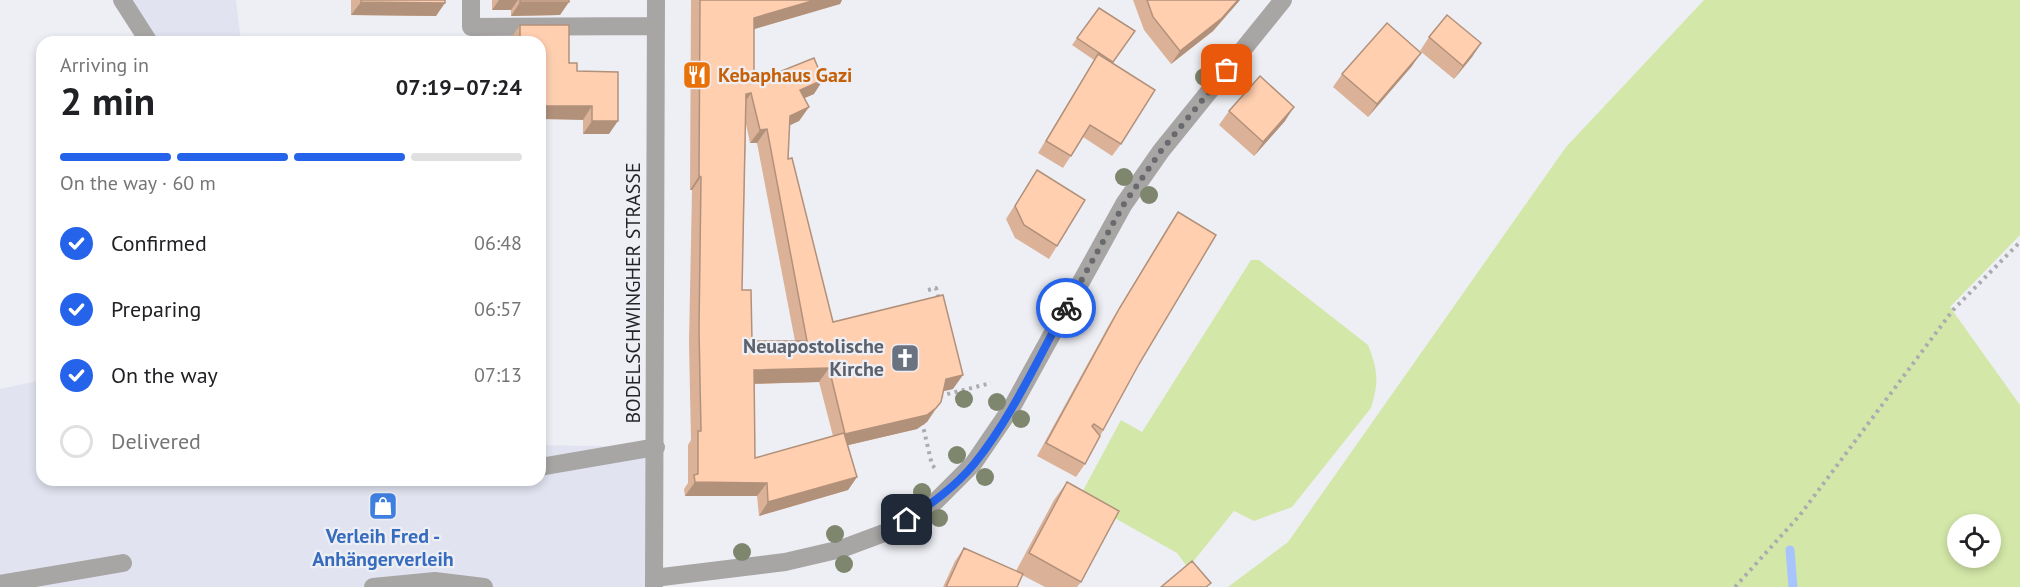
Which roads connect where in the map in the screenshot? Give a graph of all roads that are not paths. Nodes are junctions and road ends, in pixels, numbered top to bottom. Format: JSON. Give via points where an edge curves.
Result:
{"nodes":[{"id":1,"x":122,"y":0,"type":"edge"},
{"id":2,"x":471,"y":0,"type":"edge"},
{"id":3,"x":656,"y":0,"type":"edge"},
{"id":4,"x":1283,"y":0,"type":"edge"},
{"id":5,"x":656,"y":26,"type":"junction"},
{"id":6,"x":145,"y":36,"type":"edge"},
{"id":7,"x":656,"y":447,"type":"junction"},
{"id":8,"x":546,"y":466,"type":"edge"},
{"id":9,"x":123,"y":563,"type":"dead end"},
{"id":10,"x":654,"y":582,"type":"edge"},
{"id":11,"x":0,"y":584,"type":"edge"},
{"id":12,"x":374,"y":587,"type":"edge"},
{"id":13,"x":484,"y":587,"type":"edge"}],
"edges":[{"from":1,"to":6,"type":"street"},
{"from":2,"to":5,"type":"street","via":[[471,27]]},
{"from":3,"to":5,"type":"street","name":"BODELSCHWINGHER STRASSE"},
{"from":4,"to":10,"type":"street","via":[[1161,151],[1124,204],[1012,407],[973,464],[936,501],[892,530],[841,549],[785,562]]},
{"from":5,"to":7,"type":"street","name":"BODELSCHWINGHER STRASSE"},
{"from":7,"to":8,"type":"street"},
{"from":7,"to":10,"type":"street","name":"BODELSCHWINGHER STRASSE"},
{"from":9,"to":11,"type":"street"},
{"from":12,"to":13,"type":"street","via":[[435,581]]}]}
